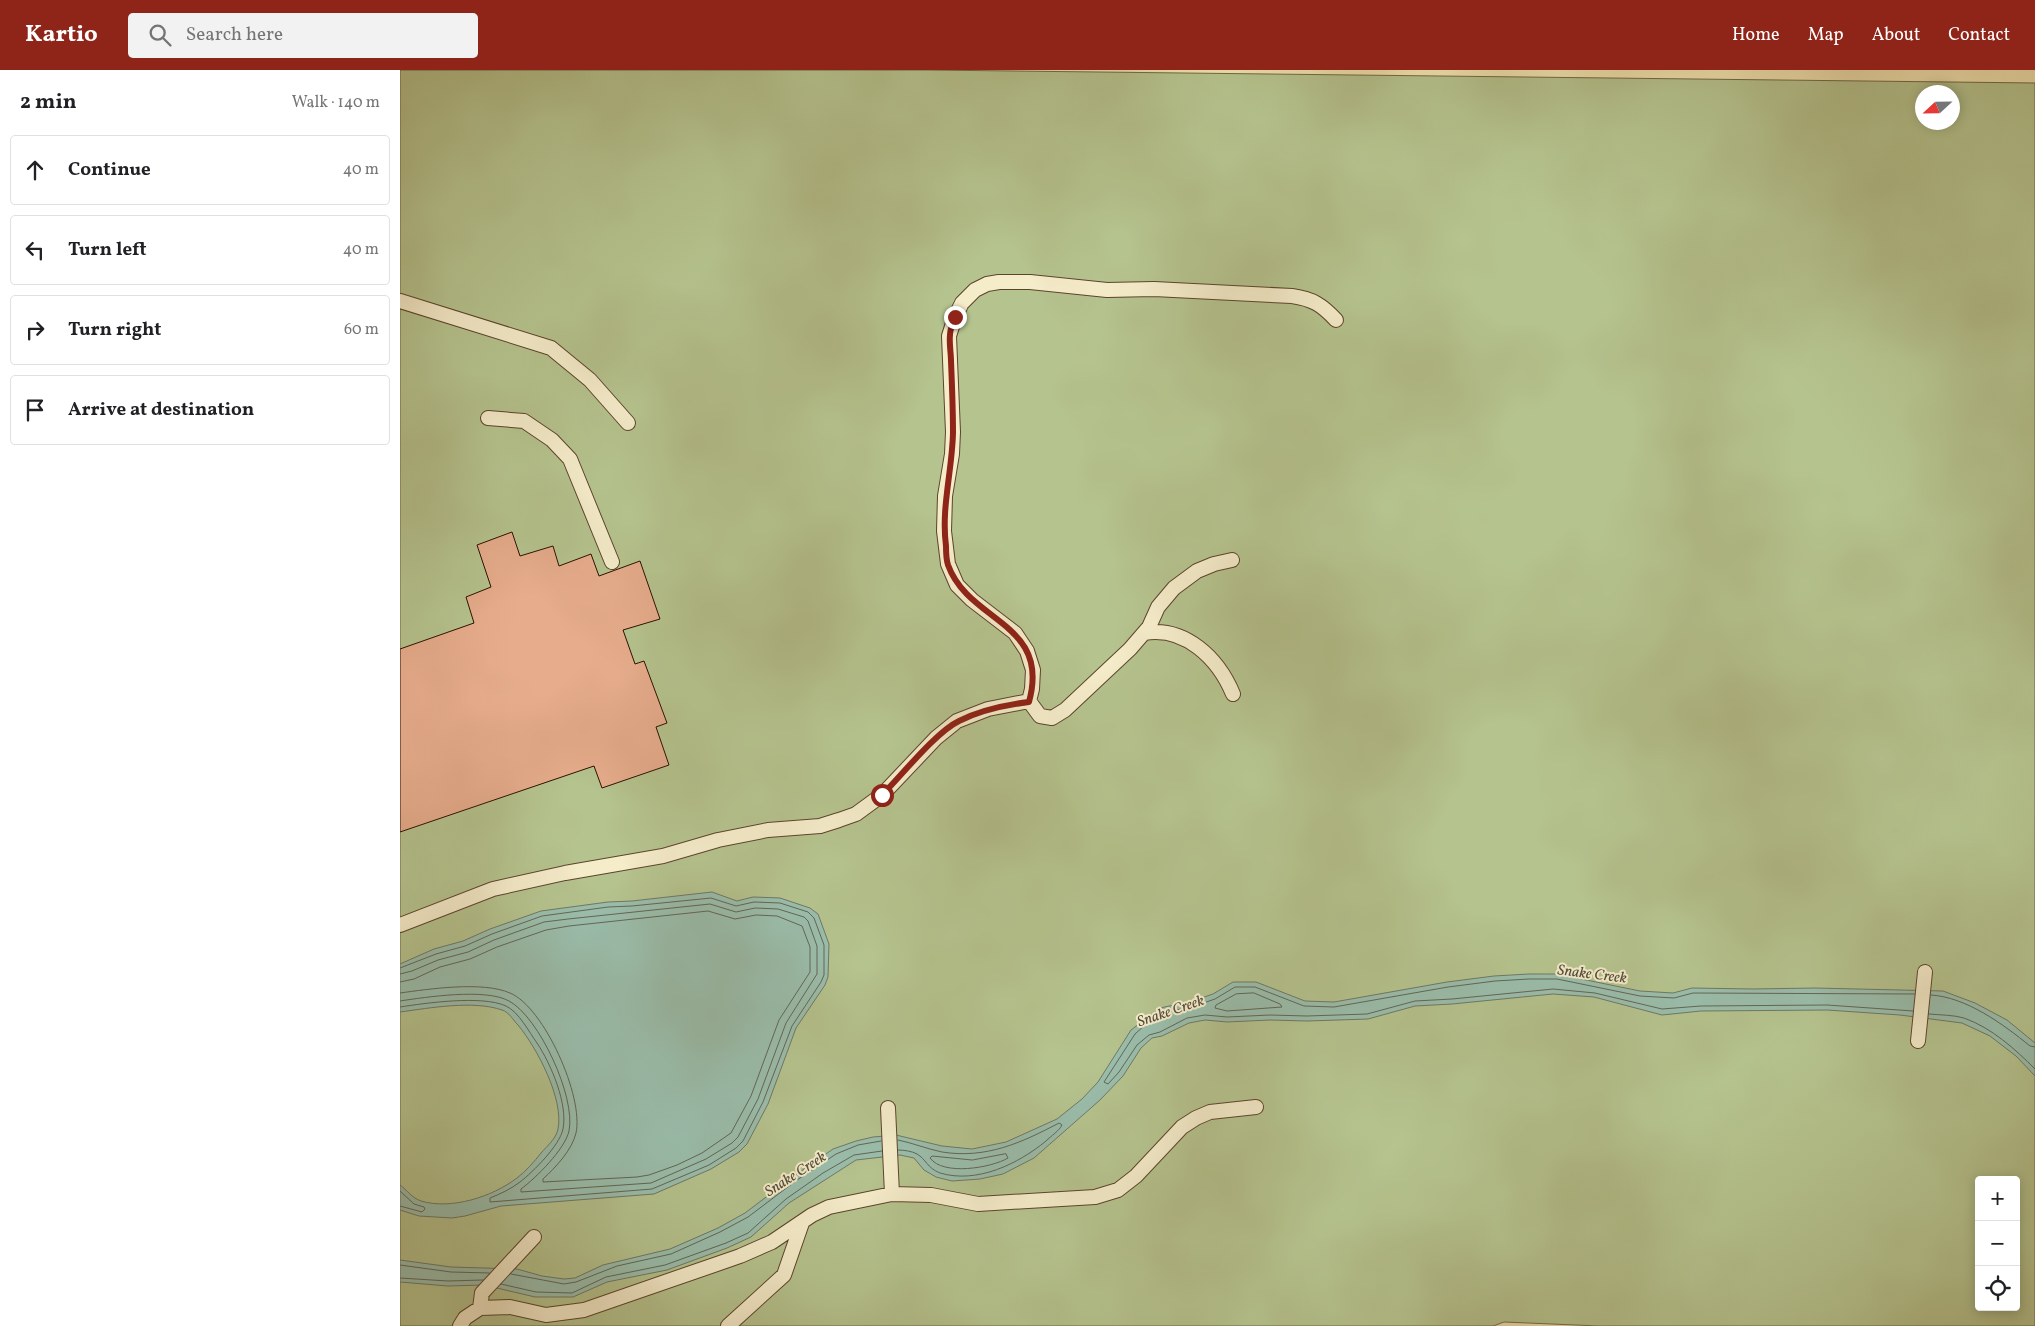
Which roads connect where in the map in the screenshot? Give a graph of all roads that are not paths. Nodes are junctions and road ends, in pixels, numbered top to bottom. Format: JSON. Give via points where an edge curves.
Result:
{"nodes":[{"id":1,"x":400,"y":301,"type":"edge"},
{"id":2,"x":1336,"y":320,"type":"dead end"},
{"id":3,"x":488,"y":418,"type":"dead end"},
{"id":4,"x":628,"y":423,"type":"dead end"},
{"id":5,"x":1232,"y":560,"type":"dead end"},
{"id":6,"x":612,"y":562,"type":"dead end"},
{"id":7,"x":1144,"y":633,"type":"junction"},
{"id":8,"x":1232,"y":694,"type":"dead end"},
{"id":9,"x":1029,"y":702,"type":"junction"},
{"id":10,"x":400,"y":925,"type":"edge"},
{"id":11,"x":1925,"y":972,"type":"dead end"},
{"id":12,"x":1918,"y":1041,"type":"dead end"},
{"id":13,"x":1256,"y":1107,"type":"dead end"},
{"id":14,"x":888,"y":1108,"type":"dead end"},
{"id":15,"x":892,"y":1194,"type":"junction"},
{"id":16,"x":802,"y":1223,"type":"junction"},
{"id":17,"x":534,"y":1238,"type":"dead end"},
{"id":18,"x":480,"y":1308,"type":"junction"},
{"id":19,"x":460,"y":1326,"type":"edge"},
{"id":20,"x":728,"y":1326,"type":"edge"}],
"edges":[{"from":1,"to":4,"type":"lane","via":[[551,348],[590,380]]},
{"from":2,"to":9,"type":"lane","via":[[1325,308],[1308,298],[1292,296],[1164,289],[1107,290],[1030,282],[987,284],[962,303],[950,336],[953,432],[944,531],[948,564],[957,585],[1015,633],[1027,651],[1033,670]]},
{"from":3,"to":6,"type":"lane","via":[[524,421],[552,440],[570,459]]},
{"from":5,"to":7,"type":"lane","via":[[1198,571],[1174,588],[1158,607]]},
{"from":7,"to":8,"type":"lane","via":[[1174,634],[1194,644],[1226,676]]},
{"from":7,"to":9,"type":"lane","via":[[1116,664],[1052,718],[1040,716]]},
{"from":9,"to":10,"type":"lane","via":[[988,709],[957,721],[936,738],[882,795],[856,814],[820,826],[768,830],[663,856],[493,889]]},
{"from":11,"to":12,"type":"lane"},
{"from":13,"to":15,"type":"lane","via":[[1210,1112],[1196,1118],[1182,1127],[1136,1176],[1118,1190],[1095,1197],[978,1204],[931,1195]]},
{"from":14,"to":15,"type":"lane"},
{"from":15,"to":16,"type":"lane","via":[[829,1207]]},
{"from":16,"to":18,"type":"lane","via":[[772,1242],[740,1256],[584,1310],[546,1315],[510,1307]]},
{"from":16,"to":20,"type":"lane","via":[[784,1275]]},
{"from":17,"to":18,"type":"lane","via":[[482,1293]]},
{"from":18,"to":19,"type":"lane","via":[[465,1318]]}]}
